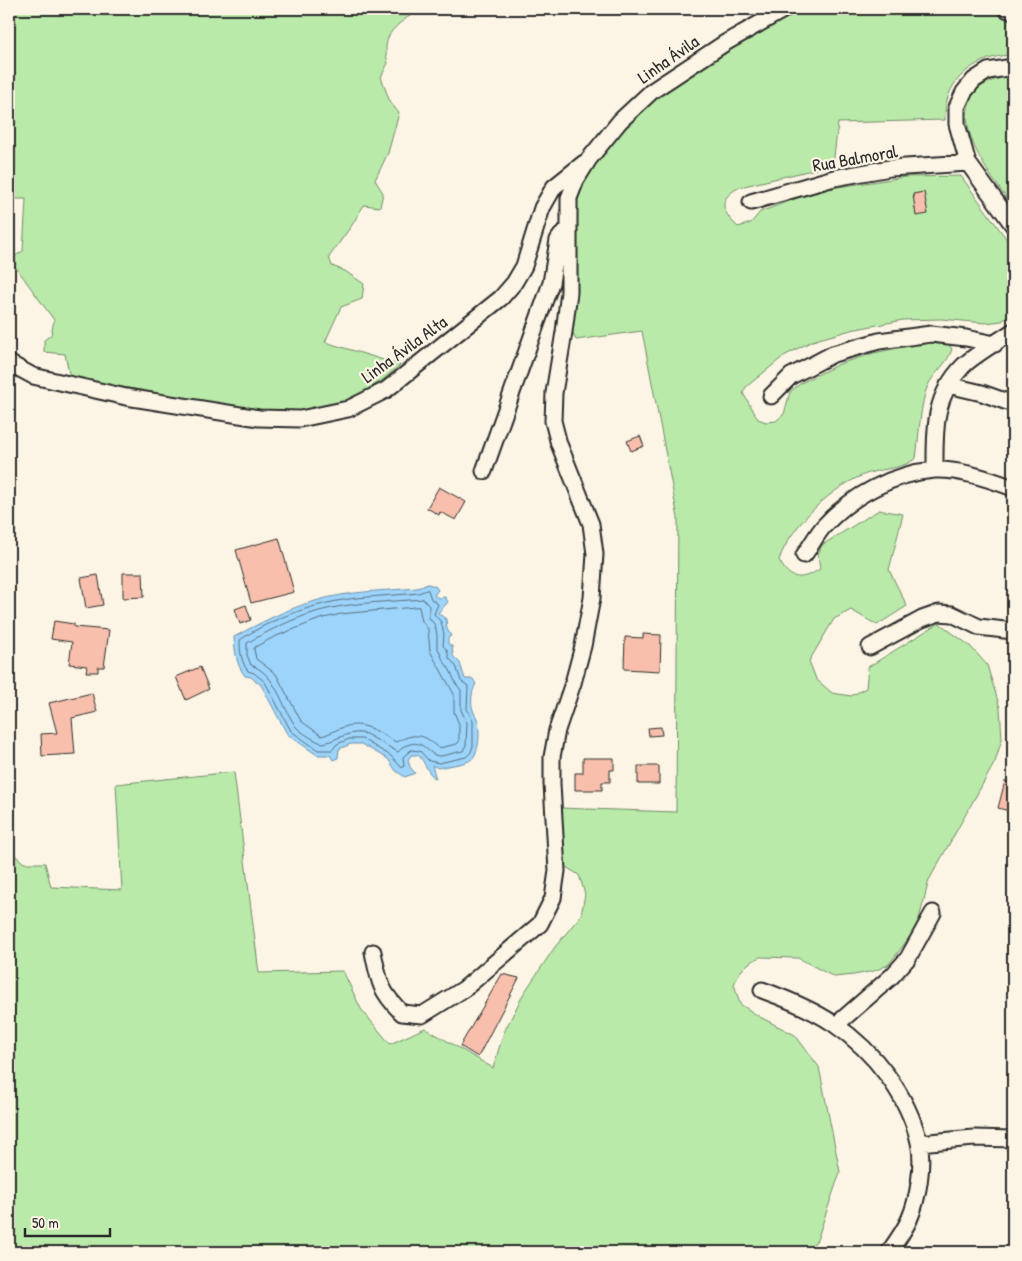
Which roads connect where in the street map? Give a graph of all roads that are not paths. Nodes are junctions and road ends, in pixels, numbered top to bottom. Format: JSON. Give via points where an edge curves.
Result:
{"nodes":[{"id":1,"x":785,"y":9,"type":"edge"},
{"id":2,"x":1006,"y":9,"type":"edge"},
{"id":3,"x":1013,"y":10,"type":"edge"},
{"id":4,"x":1013,"y":67,"type":"edge"},
{"id":5,"x":589,"y":159,"type":"junction"},
{"id":6,"x":968,"y":163,"type":"junction"},
{"id":7,"x":751,"y":202,"type":"dead end"},
{"id":8,"x":1013,"y":225,"type":"edge"},
{"id":9,"x":568,"y":233,"type":"junction"},
{"id":10,"x":1013,"y":331,"type":"edge"},
{"id":11,"x":995,"y":344,"type":"junction"},
{"id":12,"x":9,"y":363,"type":"edge"},
{"id":13,"x":948,"y":385,"type":"junction"},
{"id":14,"x":771,"y":396,"type":"dead end"},
{"id":15,"x":1013,"y":404,"type":"edge"},
{"id":16,"x":935,"y":470,"type":"junction"},
{"id":17,"x":484,"y":471,"type":"dead end"},
{"id":18,"x":1013,"y":488,"type":"edge"},
{"id":19,"x":804,"y":555,"type":"dead end"},
{"id":20,"x":1013,"y":632,"type":"edge"},
{"id":21,"x":870,"y":647,"type":"dead end"},
{"id":22,"x":933,"y":913,"type":"dead end"},
{"id":23,"x":373,"y":952,"type":"dead end"},
{"id":24,"x":762,"y":990,"type":"dead end"},
{"id":25,"x":836,"y":1025,"type":"junction"},
{"id":26,"x":1013,"y":1138,"type":"edge"},
{"id":27,"x":919,"y":1143,"type":"junction"},
{"id":28,"x":889,"y":1252,"type":"edge"}],
"edges":[{"from":1,"to":5,"type":"street","name":"Linha Ávila","via":[[724,43],[652,91],[620,121]]},
{"from":2,"to":3,"type":"street"},
{"from":4,"to":6,"type":"street","via":[[988,71],[964,92],[957,107],[957,124]]},
{"from":5,"to":9,"type":"street","via":[[569,198]]},
{"from":5,"to":12,"type":"street","name":"Linha Ávila Alta","via":[[554,187],[542,208],[524,266],[501,298],[386,390],[348,409],[300,419],[259,418],[126,397],[33,376]]},
{"from":6,"to":7,"type":"street","name":"Rua Balmoral","via":[[890,168],[834,178]]},
{"from":6,"to":8,"type":"street"},
{"from":9,"to":17,"type":"street","via":[[563,233],[558,240],[551,283]]},
{"from":9,"to":23,"type":"street","via":[[569,292],[553,421],[558,444],[591,524],[595,554],[592,598],[583,646],[552,757],[557,871],[553,898],[540,924],[464,989],[422,1014],[402,1013],[388,998],[379,982]]},
{"from":10,"to":11,"type":"street"},
{"from":11,"to":13,"type":"street","via":[[964,365]]},
{"from":11,"to":14,"type":"street","via":[[931,334],[879,341],[833,354],[791,376]]},
{"from":13,"to":15,"type":"street"},
{"from":13,"to":16,"type":"street","via":[[939,403]]},
{"from":16,"to":18,"type":"street","via":[[971,474]]},
{"from":16,"to":19,"type":"street","via":[[895,478],[852,500],[824,527]]},
{"from":20,"to":21,"type":"street","via":[[978,627],[952,614],[938,613]]},
{"from":22,"to":25,"type":"street","via":[[908,958]]},
{"from":24,"to":25,"type":"street","via":[[789,1000]]},
{"from":25,"to":27,"type":"street","via":[[883,1070],[910,1116]]},
{"from":26,"to":27,"type":"street"},
{"from":27,"to":28,"type":"street","via":[[918,1194],[909,1220]]}]}
